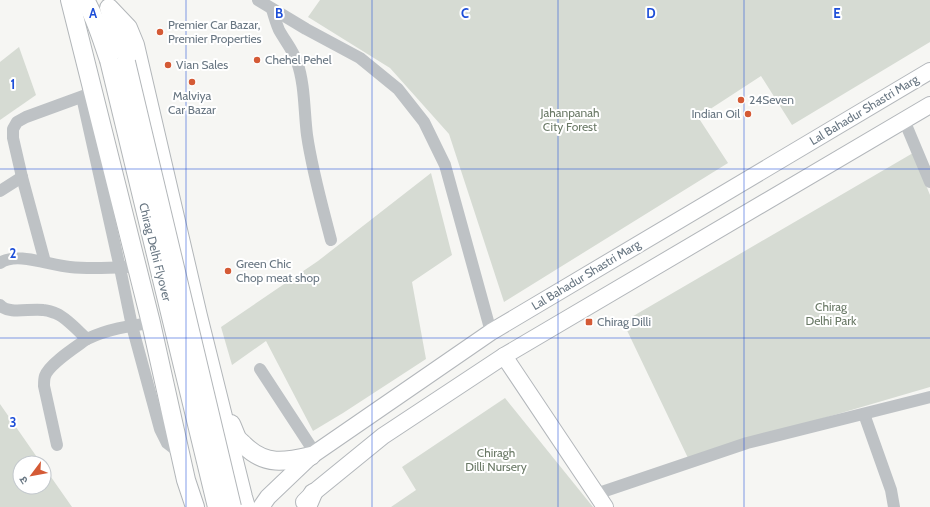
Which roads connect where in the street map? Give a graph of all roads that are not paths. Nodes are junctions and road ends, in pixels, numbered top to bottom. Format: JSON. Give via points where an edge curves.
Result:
{"nodes":[{"id":1,"x":70,"y":0,"type":"edge"},
{"id":2,"x":85,"y":0,"type":"edge"},
{"id":3,"x":258,"y":0,"type":"edge"},
{"id":4,"x":107,"y":4,"type":"edge"},
{"id":5,"x":272,"y":9,"type":"junction"},
{"id":6,"x":117,"y":61,"type":"junction"},
{"id":7,"x":930,"y":71,"type":"edge"},
{"id":8,"x":87,"y":94,"type":"junction"},
{"id":9,"x":930,"y":105,"type":"edge"},
{"id":10,"x":904,"y":120,"type":"junction"},
{"id":11,"x":22,"y":177,"type":"junction"},
{"id":12,"x":930,"y":182,"type":"edge"},
{"id":13,"x":0,"y":191,"type":"edge"},
{"id":14,"x":331,"y":240,"type":"dead end"},
{"id":15,"x":45,"y":262,"type":"junction"},
{"id":16,"x":0,"y":263,"type":"edge"},
{"id":17,"x":129,"y":267,"type":"junction"},
{"id":18,"x":0,"y":305,"type":"edge"},
{"id":19,"x":198,"y":316,"type":"junction"},
{"id":20,"x":151,"y":324,"type":"junction"},
{"id":21,"x":132,"y":326,"type":"junction"},
{"id":22,"x":491,"y":332,"type":"junction"},
{"id":23,"x":87,"y":339,"type":"junction"},
{"id":24,"x":504,"y":356,"type":"junction"},
{"id":25,"x":260,"y":369,"type":"dead end"},
{"id":26,"x":218,"y":394,"type":"junction"},
{"id":27,"x":930,"y":397,"type":"edge"},
{"id":28,"x":864,"y":414,"type":"junction"},
{"id":29,"x":57,"y":445,"type":"dead end"},
{"id":30,"x":180,"y":453,"type":"junction"},
{"id":31,"x":313,"y":454,"type":"junction"},
{"id":32,"x":186,"y":480,"type":"junction"},
{"id":33,"x":310,"y":500,"type":"edge"},
{"id":34,"x":600,"y":501,"type":"edge"},
{"id":35,"x":185,"y":507,"type":"edge"},
{"id":36,"x":195,"y":507,"type":"edge"},
{"id":37,"x":217,"y":507,"type":"edge"},
{"id":38,"x":232,"y":507,"type":"edge"},
{"id":39,"x":246,"y":507,"type":"edge"},
{"id":40,"x":261,"y":507,"type":"edge"},
{"id":41,"x":299,"y":507,"type":"edge"},
{"id":42,"x":894,"y":507,"type":"edge"}],
"edges":[{"from":1,"to":8,"type":"main road"},
{"from":2,"to":6,"type":"main road","name":"Chirag Delhi Flyover"},
{"from":3,"to":5,"type":"street"},
{"from":4,"to":6,"type":"main road","name":"Chirag Delhi Flyover"},
{"from":4,"to":19,"type":"main road","via":[[128,28],[135,45]]},
{"from":5,"to":14,"type":"street","via":[[279,30],[297,62],[312,163]]},
{"from":5,"to":22,"type":"street","via":[[360,58],[398,89],[424,122],[445,165]]},
{"from":6,"to":37,"type":"main road","name":"Chirag Delhi Flyover","bridge":true},
{"from":6,"to":38,"type":"main road","name":"Chirag Delhi Flyover","bridge":true},
{"from":7,"to":22,"type":"main road","name":"Lal Bahadur Shastri Marg"},
{"from":8,"to":11,"type":"street","via":[[18,122],[13,129],[13,138]]},
{"from":8,"to":17,"type":"main road"},
{"from":9,"to":10,"type":"main road"},
{"from":10,"to":12,"type":"street"},
{"from":10,"to":24,"type":"main road"},
{"from":11,"to":13,"type":"street"},
{"from":11,"to":15,"type":"street"},
{"from":15,"to":16,"type":"street","via":[[19,258]]},
{"from":15,"to":17,"type":"street","via":[[78,268]]},
{"from":17,"to":20,"type":"main road"},
{"from":17,"to":21,"type":"street"},
{"from":18,"to":23,"type":"street","via":[[12,310],[43,310],[57,313]]},
{"from":19,"to":20,"type":"main road","via":[[198,328],[194,335],[187,342],[180,344],[164,342],[156,335]]},
{"from":19,"to":26,"type":"main road"},
{"from":20,"to":21,"type":"street"},
{"from":20,"to":30,"type":"main road"},
{"from":21,"to":23,"type":"street","via":[[100,333]]},
{"from":21,"to":30,"type":"street","via":[[160,429],[167,443]]},
{"from":22,"to":31,"type":"main road","name":"Lal Bahadur Shastri Marg"},
{"from":23,"to":29,"type":"street","via":[[55,363],[44,377]]},
{"from":24,"to":33,"type":"main road","via":[[383,436]]},
{"from":24,"to":34,"type":"main road"},
{"from":25,"to":31,"type":"street"},
{"from":26,"to":31,"type":"main road","via":[[237,438],[251,452],[265,459],[280,461]]},
{"from":26,"to":39,"type":"main road"},
{"from":27,"to":28,"type":"street"},
{"from":28,"to":34,"type":"street","via":[[747,443]]},
{"from":28,"to":42,"type":"street","via":[[891,490]]},
{"from":30,"to":32,"type":"main road"},
{"from":31,"to":40,"type":"main road","name":"Lal Bahadur Shastri Marg","via":[[268,497]]},
{"from":32,"to":35,"type":"main road"},
{"from":32,"to":36,"type":"main road"},
{"from":33,"to":41,"type":"main road"}]}
